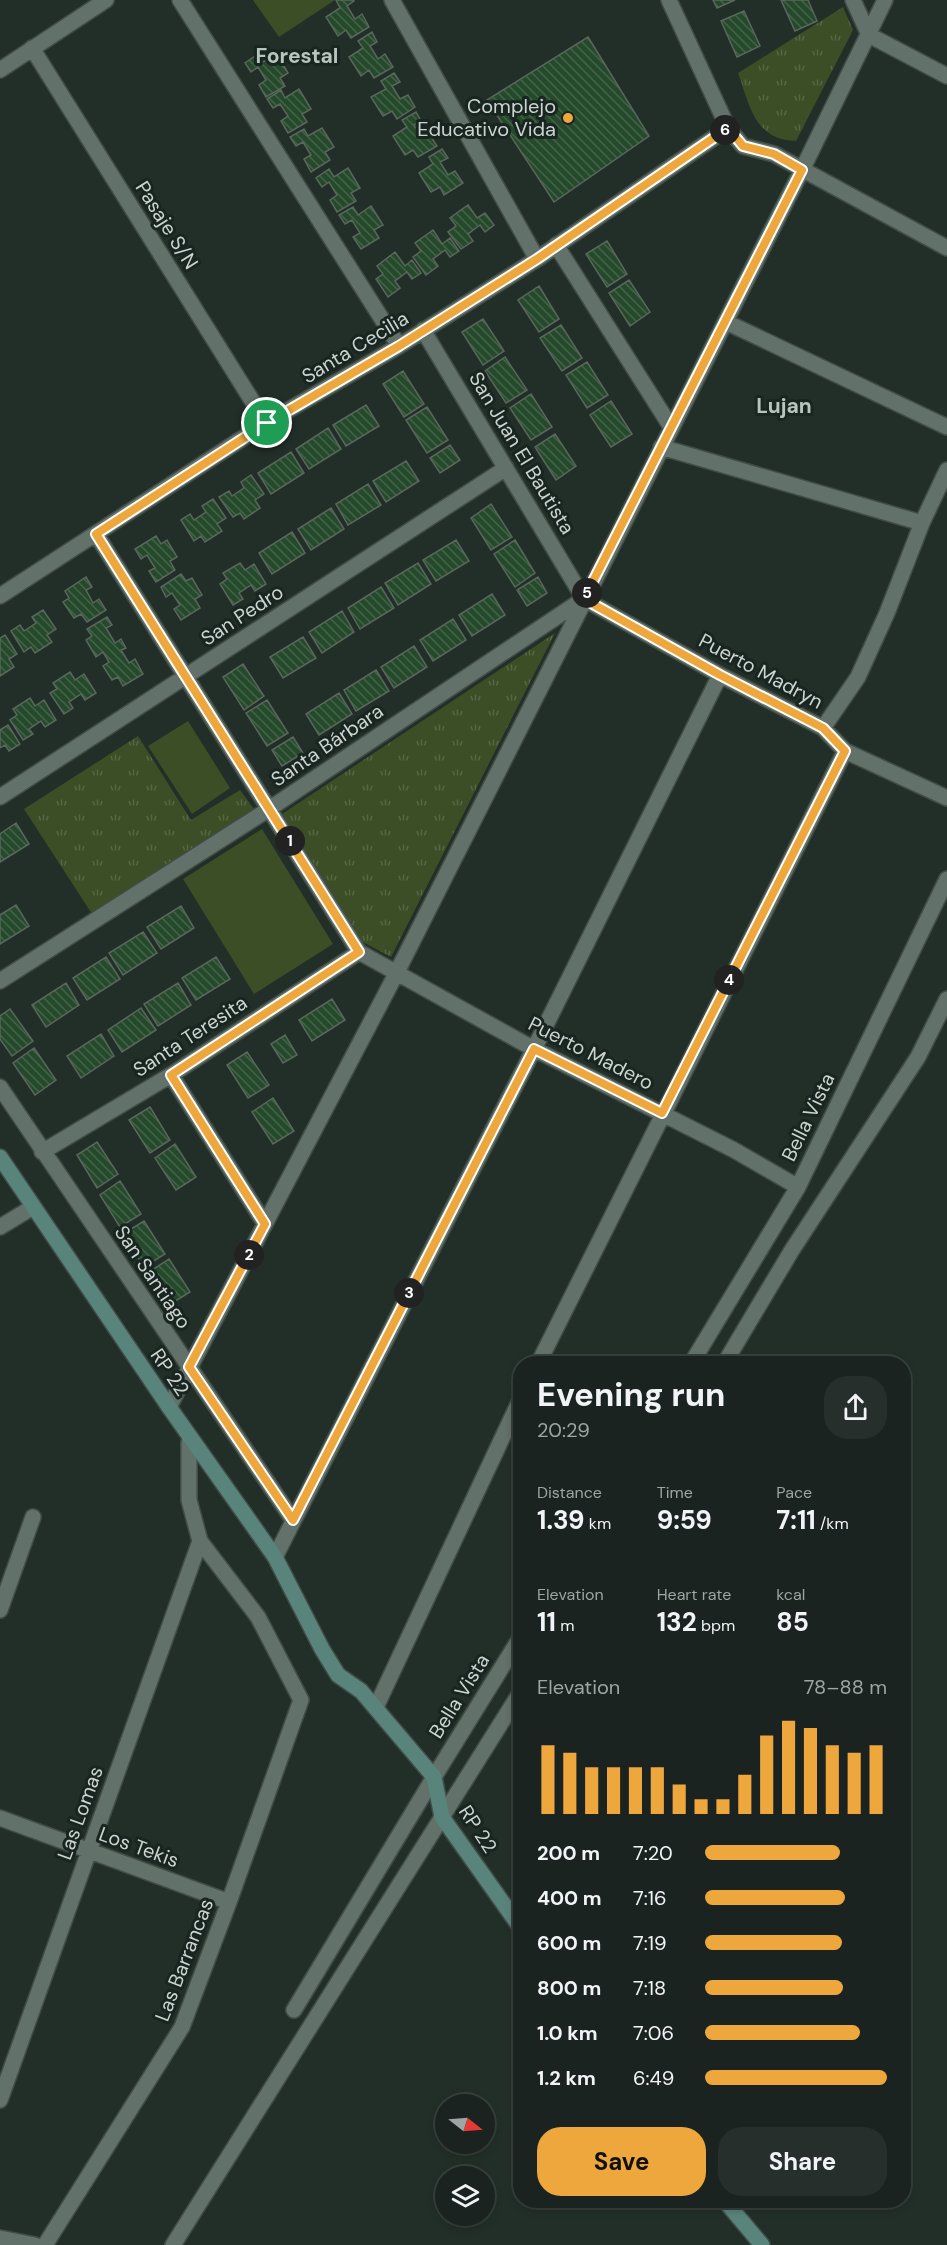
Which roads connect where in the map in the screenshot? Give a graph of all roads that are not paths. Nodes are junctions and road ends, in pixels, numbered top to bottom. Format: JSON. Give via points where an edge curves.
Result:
{"nodes":[{"id":1,"x":106,"y":0,"type":"edge"},
{"id":2,"x":180,"y":0,"type":"edge"},
{"id":3,"x":392,"y":0,"type":"edge"},
{"id":4,"x":669,"y":0,"type":"edge"},
{"id":5,"x":853,"y":0,"type":"edge"},
{"id":6,"x":885,"y":0,"type":"edge"},
{"id":7,"x":869,"y":35,"type":"junction"},
{"id":8,"x":32,"y":48,"type":"junction"},
{"id":9,"x":0,"y":70,"type":"edge"},
{"id":10,"x":947,"y":76,"type":"edge"},
{"id":11,"x":728,"y":128,"type":"junction"},
{"id":12,"x":802,"y":170,"type":"junction"},
{"id":13,"x":556,"y":245,"type":"junction"},
{"id":14,"x":947,"y":248,"type":"edge"},
{"id":15,"x":537,"y":259,"type":"junction"},
{"id":16,"x":726,"y":322,"type":"junction"},
{"id":17,"x":423,"y":330,"type":"junction"},
{"id":18,"x":399,"y":346,"type":"junction"},
{"id":19,"x":267,"y":423,"type":"junction"},
{"id":20,"x":671,"y":427,"type":"junction"},
{"id":21,"x":947,"y":427,"type":"edge"},
{"id":22,"x":661,"y":447,"type":"junction"},
{"id":23,"x":506,"y":468,"type":"junction"},
{"id":24,"x":947,"y":470,"type":"edge"},
{"id":25,"x":922,"y":523,"type":"junction"},
{"id":26,"x":96,"y":534,"type":"junction"},
{"id":27,"x":0,"y":596,"type":"edge"},
{"id":28,"x":584,"y":599,"type":"junction"},
{"id":29,"x":720,"y":675,"type":"junction"},
{"id":30,"x":184,"y":677,"type":"junction"},
{"id":31,"x":823,"y":728,"type":"junction"},
{"id":32,"x":845,"y":751,"type":"junction"},
{"id":33,"x":0,"y":797,"type":"edge"},
{"id":34,"x":947,"y":798,"type":"edge"},
{"id":35,"x":269,"y":808,"type":"junction"},
{"id":36,"x":947,"y":879,"type":"edge"},
{"id":37,"x":359,"y":952,"type":"junction"},
{"id":38,"x":396,"y":974,"type":"junction"},
{"id":39,"x":0,"y":981,"type":"edge"},
{"id":40,"x":947,"y":999,"type":"edge"},
{"id":41,"x":534,"y":1049,"type":"junction"},
{"id":42,"x":171,"y":1075,"type":"junction"},
{"id":43,"x":0,"y":1087,"type":"edge"},
{"id":44,"x":662,"y":1113,"type":"junction"},
{"id":45,"x":42,"y":1152,"type":"junction"},
{"id":46,"x":0,"y":1157,"type":"edge"},
{"id":47,"x":798,"y":1186,"type":"junction"},
{"id":48,"x":33,"y":1207,"type":"junction"},
{"id":49,"x":265,"y":1224,"type":"junction"},
{"id":50,"x":0,"y":1227,"type":"edge"},
{"id":51,"x":542,"y":1356,"type":"edge"},
{"id":52,"x":696,"y":1356,"type":"edge"},
{"id":53,"x":729,"y":1356,"type":"edge"},
{"id":54,"x":189,"y":1367,"type":"junction"},
{"id":55,"x":169,"y":1407,"type":"junction"},
{"id":56,"x":513,"y":1415,"type":"edge"},
{"id":57,"x":189,"y":1442,"type":"dead end"},
{"id":58,"x":33,"y":1517,"type":"dead end"},
{"id":59,"x":293,"y":1520,"type":"junction"},
{"id":60,"x":200,"y":1541,"type":"junction"},
{"id":61,"x":275,"y":1557,"type":"junction"},
{"id":62,"x":0,"y":1610,"type":"edge"},
{"id":63,"x":513,"y":1649,"type":"edge"},
{"id":64,"x":513,"y":1705,"type":"edge"},
{"id":65,"x":376,"y":1707,"type":"junction"},
{"id":66,"x":434,"y":1777,"type":"junction"},
{"id":67,"x":442,"y":1817,"type":"junction"},
{"id":68,"x":0,"y":1818,"type":"edge"},
{"id":69,"x":88,"y":1851,"type":"junction"},
{"id":70,"x":229,"y":1902,"type":"junction"},
{"id":71,"x":513,"y":1918,"type":"edge"},
{"id":72,"x":294,"y":2010,"type":"dead end"},
{"id":73,"x":0,"y":2100,"type":"edge"},
{"id":74,"x":731,"y":2208,"type":"edge"},
{"id":75,"x":0,"y":2238,"type":"edge"},
{"id":76,"x":35,"y":2245,"type":"edge"},
{"id":77,"x":45,"y":2245,"type":"edge"},
{"id":78,"x":173,"y":2245,"type":"edge"},
{"id":79,"x":762,"y":2245,"type":"edge"}],
"edges":[{"from":1,"to":8,"type":"street"},
{"from":2,"to":18,"type":"street"},
{"from":3,"to":15,"type":"street"},
{"from":4,"to":11,"type":"street"},
{"from":5,"to":7,"type":"street"},
{"from":6,"to":7,"type":"street"},
{"from":7,"to":10,"type":"street"},
{"from":7,"to":12,"type":"street"},
{"from":8,"to":9,"type":"street"},
{"from":8,"to":19,"type":"street","name":"Pasaje S/N"},
{"from":11,"to":12,"type":"street","via":[[743,146],[774,154]]},
{"from":11,"to":13,"type":"street","name":"Santa Cecilia"},
{"from":12,"to":14,"type":"street"},
{"from":12,"to":16,"type":"street"},
{"from":13,"to":15,"type":"street","name":"Santa Cecilia"},
{"from":13,"to":20,"type":"street"},
{"from":15,"to":17,"type":"street","name":"Santa Cecilia"},
{"from":16,"to":20,"type":"street"},
{"from":16,"to":21,"type":"street"},
{"from":17,"to":18,"type":"street","name":"Santa Cecilia"},
{"from":17,"to":23,"type":"street","name":"San Juan El Bautista"},
{"from":18,"to":19,"type":"street","name":"Santa Cecilia"},
{"from":19,"to":26,"type":"street","name":"Santa Cecilia"},
{"from":20,"to":22,"type":"street"},
{"from":22,"to":25,"type":"street"},
{"from":22,"to":28,"type":"street"},
{"from":23,"to":28,"type":"street","name":"San Juan El Bautista"},
{"from":23,"to":30,"type":"street","name":"San Pedro"},
{"from":24,"to":25,"type":"street"},
{"from":25,"to":31,"type":"street","via":[[858,677]]},
{"from":26,"to":27,"type":"street","name":"Santa Cecilia"},
{"from":26,"to":30,"type":"street"},
{"from":28,"to":29,"type":"street","name":"Puerto Madryn"},
{"from":28,"to":35,"type":"street","name":"Santa Bárbara"},
{"from":28,"to":38,"type":"street"},
{"from":29,"to":31,"type":"street","name":"Puerto Madryn"},
{"from":29,"to":41,"type":"street"},
{"from":30,"to":33,"type":"street","name":"San Pedro"},
{"from":30,"to":35,"type":"street"},
{"from":31,"to":32,"type":"street","name":"Puerto Madryn"},
{"from":32,"to":34,"type":"street","name":"Puerto Madryn"},
{"from":32,"to":44,"type":"street"},
{"from":35,"to":37,"type":"street"},
{"from":35,"to":39,"type":"street","name":"Santa Bárbara"},
{"from":36,"to":47,"type":"street","name":"Bella Vista"},
{"from":37,"to":38,"type":"street","name":"Puerto Madero"},
{"from":37,"to":42,"type":"street","name":"Santa Teresita"},
{"from":38,"to":41,"type":"street","name":"Puerto Madero"},
{"from":38,"to":49,"type":"street"},
{"from":40,"to":53,"type":"street","via":[[918,1057],[792,1250]]},
{"from":41,"to":44,"type":"street","name":"Puerto Madero"},
{"from":41,"to":59,"type":"street"},
{"from":42,"to":45,"type":"street","name":"Santa Teresita"},
{"from":42,"to":49,"type":"street"},
{"from":43,"to":45,"type":"street","name":"San Santiago"},
{"from":44,"to":47,"type":"street","name":"Puerto Madero"},
{"from":44,"to":51,"type":"street"},
{"from":45,"to":54,"type":"street","name":"San Santiago"},
{"from":46,"to":48,"type":"street","name":"RP 22"},
{"from":47,"to":52,"type":"street","name":"Bella Vista"},
{"from":48,"to":50,"type":"street"},
{"from":48,"to":55,"type":"street","name":"RP 22"},
{"from":49,"to":54,"type":"street"},
{"from":54,"to":55,"type":"street"},
{"from":54,"to":59,"type":"street","name":"San Santiago"},
{"from":55,"to":61,"type":"street","name":"RP 22"},
{"from":56,"to":65,"type":"street"},
{"from":57,"to":60,"type":"street","via":[[189,1500]]},
{"from":58,"to":62,"type":"street"},
{"from":59,"to":61,"type":"street"},
{"from":60,"to":69,"type":"street","name":"Las Lomas"},
{"from":60,"to":70,"type":"street","name":"Las Barrancas","via":[[258,1617],[301,1700]]},
{"from":61,"to":65,"type":"street","name":"RP 22","via":[[338,1675]]},
{"from":63,"to":66,"type":"street","name":"Bella Vista"},
{"from":64,"to":67,"type":"street"},
{"from":65,"to":66,"type":"street"},
{"from":66,"to":67,"type":"street","name":"RP 22"},
{"from":66,"to":72,"type":"street","name":"Bella Vista"},
{"from":67,"to":71,"type":"street","name":"RP 22"},
{"from":67,"to":78,"type":"street"},
{"from":68,"to":69,"type":"street","name":"Los Tekis"},
{"from":69,"to":70,"type":"street","name":"Los Tekis"},
{"from":69,"to":73,"type":"street","name":"Las Lomas"},
{"from":70,"to":77,"type":"street","name":"Las Barrancas","via":[[182,2027]]},
{"from":74,"to":79,"type":"street"},
{"from":75,"to":76,"type":"street"}]}
